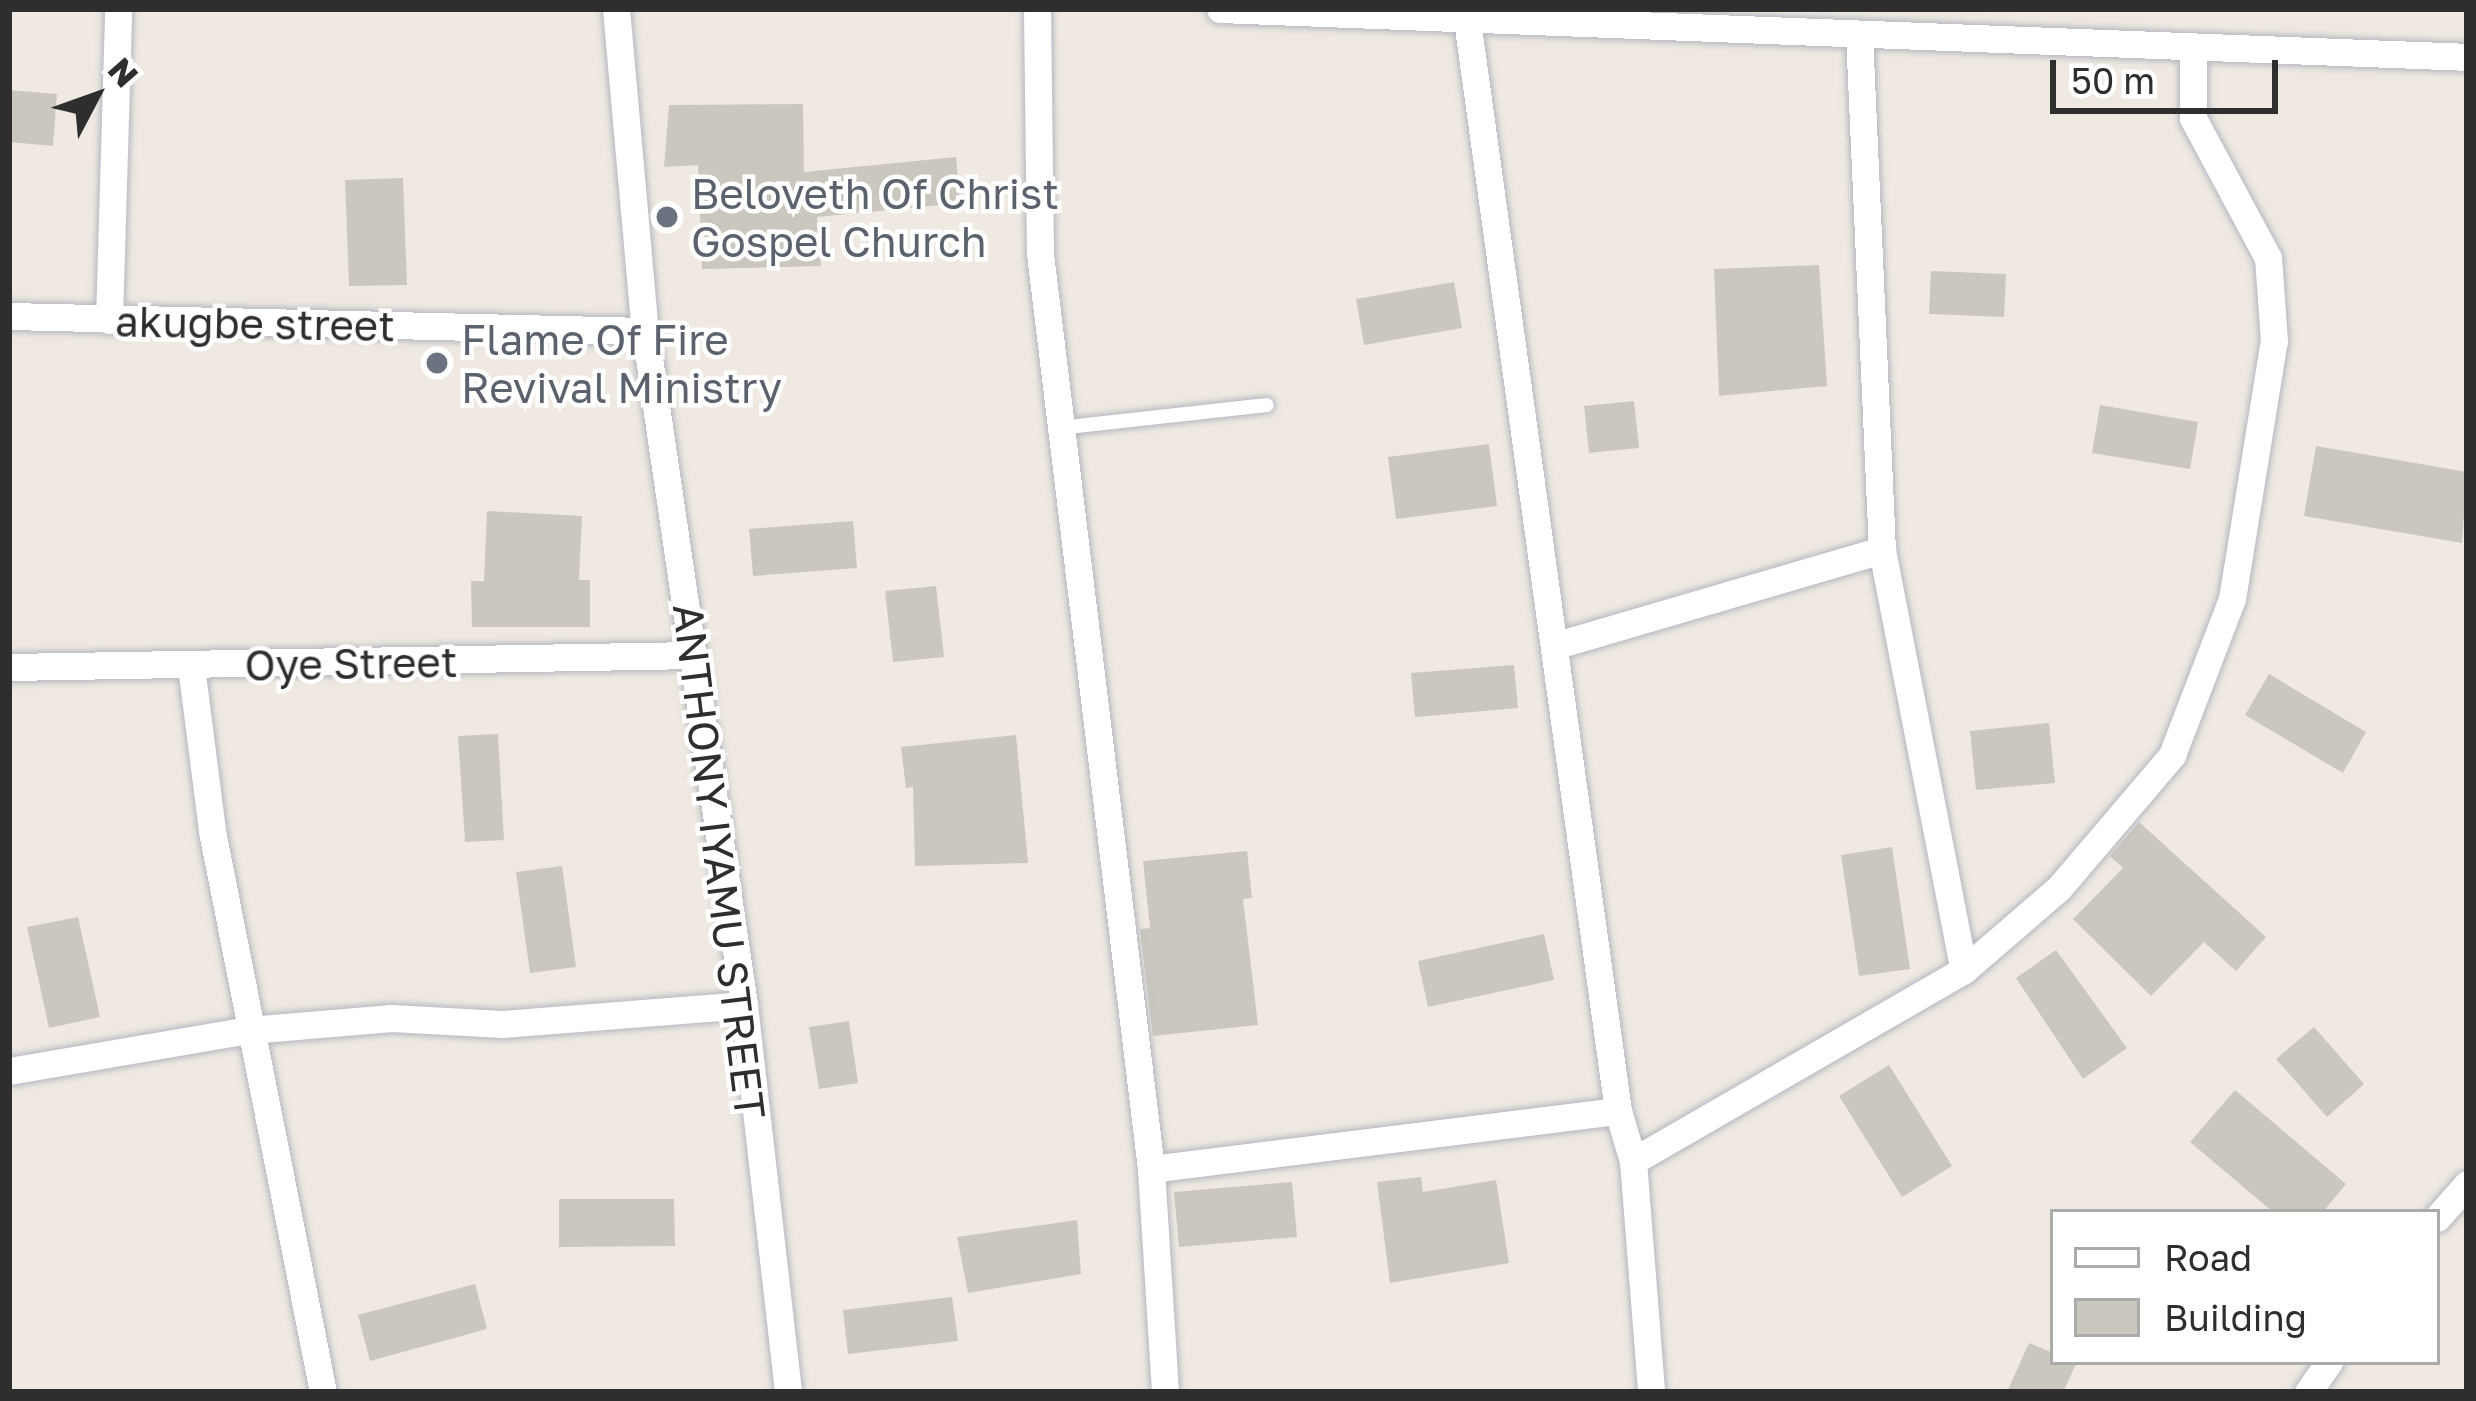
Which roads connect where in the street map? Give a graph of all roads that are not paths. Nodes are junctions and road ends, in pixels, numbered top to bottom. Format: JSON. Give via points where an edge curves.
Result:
{"nodes":[{"id":1,"x":118,"y":9,"type":"edge"},
{"id":2,"x":616,"y":9,"type":"edge"},
{"id":3,"x":1037,"y":9,"type":"edge"},
{"id":4,"x":1220,"y":9,"type":"edge"},
{"id":5,"x":1614,"y":14,"type":"edge"},
{"id":6,"x":1467,"y":20,"type":"junction"},
{"id":7,"x":1859,"y":34,"type":"junction"},
{"id":8,"x":2193,"y":47,"type":"junction"},
{"id":9,"x":2467,"y":57,"type":"edge"},
{"id":10,"x":9,"y":316,"type":"edge"},
{"id":11,"x":109,"y":320,"type":"junction"},
{"id":12,"x":645,"y":331,"type":"junction"},
{"id":13,"x":1267,"y":405,"type":"dead end"},
{"id":14,"x":1059,"y":428,"type":"junction"},
{"id":15,"x":1882,"y":550,"type":"junction"},
{"id":16,"x":1557,"y":645,"type":"junction"},
{"id":17,"x":694,"y":655,"type":"junction"},
{"id":18,"x":191,"y":666,"type":"junction"},
{"id":19,"x":9,"y":667,"type":"edge"},
{"id":20,"x":1964,"y":970,"type":"junction"},
{"id":21,"x":744,"y":1005,"type":"junction"},
{"id":22,"x":249,"y":1030,"type":"junction"},
{"id":23,"x":9,"y":1072,"type":"edge"},
{"id":24,"x":1618,"y":1111,"type":"junction"},
{"id":25,"x":1633,"y":1161,"type":"junction"},
{"id":26,"x":1151,"y":1169,"type":"junction"},
{"id":27,"x":2467,"y":1184,"type":"edge"},
{"id":28,"x":2440,"y":1215,"type":"edge"},
{"id":29,"x":2327,"y":1365,"type":"edge"},
{"id":30,"x":323,"y":1392,"type":"edge"},
{"id":31,"x":788,"y":1392,"type":"edge"},
{"id":32,"x":1165,"y":1392,"type":"edge"},
{"id":33,"x":1652,"y":1392,"type":"edge"},
{"id":34,"x":2308,"y":1392,"type":"edge"}],
"edges":[{"from":1,"to":11,"type":"street"},
{"from":2,"to":12,"type":"street"},
{"from":3,"to":14,"type":"street","via":[[1040,254]]},
{"from":4,"to":6,"type":"street"},
{"from":5,"to":6,"type":"street"},
{"from":5,"to":7,"type":"street"},
{"from":6,"to":16,"type":"street"},
{"from":7,"to":8,"type":"street"},
{"from":7,"to":15,"type":"street"},
{"from":8,"to":9,"type":"street"},
{"from":8,"to":20,"type":"street","via":[[2193,118],[2268,258],[2274,341],[2232,599],[2172,754],[2059,888]]},
{"from":10,"to":11,"type":"street","name":"akugbe street"},
{"from":11,"to":12,"type":"street","name":"akugbe street"},
{"from":12,"to":17,"type":"street","name":"ANTHONY IYAMU STREET"},
{"from":13,"to":14,"type":"lane"},
{"from":14,"to":26,"type":"street"},
{"from":15,"to":16,"type":"street"},
{"from":15,"to":20,"type":"street"},
{"from":16,"to":24,"type":"street"},
{"from":17,"to":18,"type":"street","name":"Oye Street"},
{"from":17,"to":21,"type":"street","name":"ANTHONY IYAMU STREET"},
{"from":18,"to":19,"type":"street","name":"Oye Street"},
{"from":18,"to":22,"type":"street"},
{"from":20,"to":25,"type":"street"},
{"from":21,"to":22,"type":"street","via":[[503,1024],[392,1018]]},
{"from":21,"to":31,"type":"street","name":"ANTHONY IYAMU STREET"},
{"from":22,"to":23,"type":"street"},
{"from":22,"to":30,"type":"street"},
{"from":24,"to":25,"type":"street"},
{"from":24,"to":26,"type":"street"},
{"from":25,"to":33,"type":"street"},
{"from":26,"to":32,"type":"street"},
{"from":27,"to":28,"type":"street"},
{"from":29,"to":34,"type":"street"}]}
